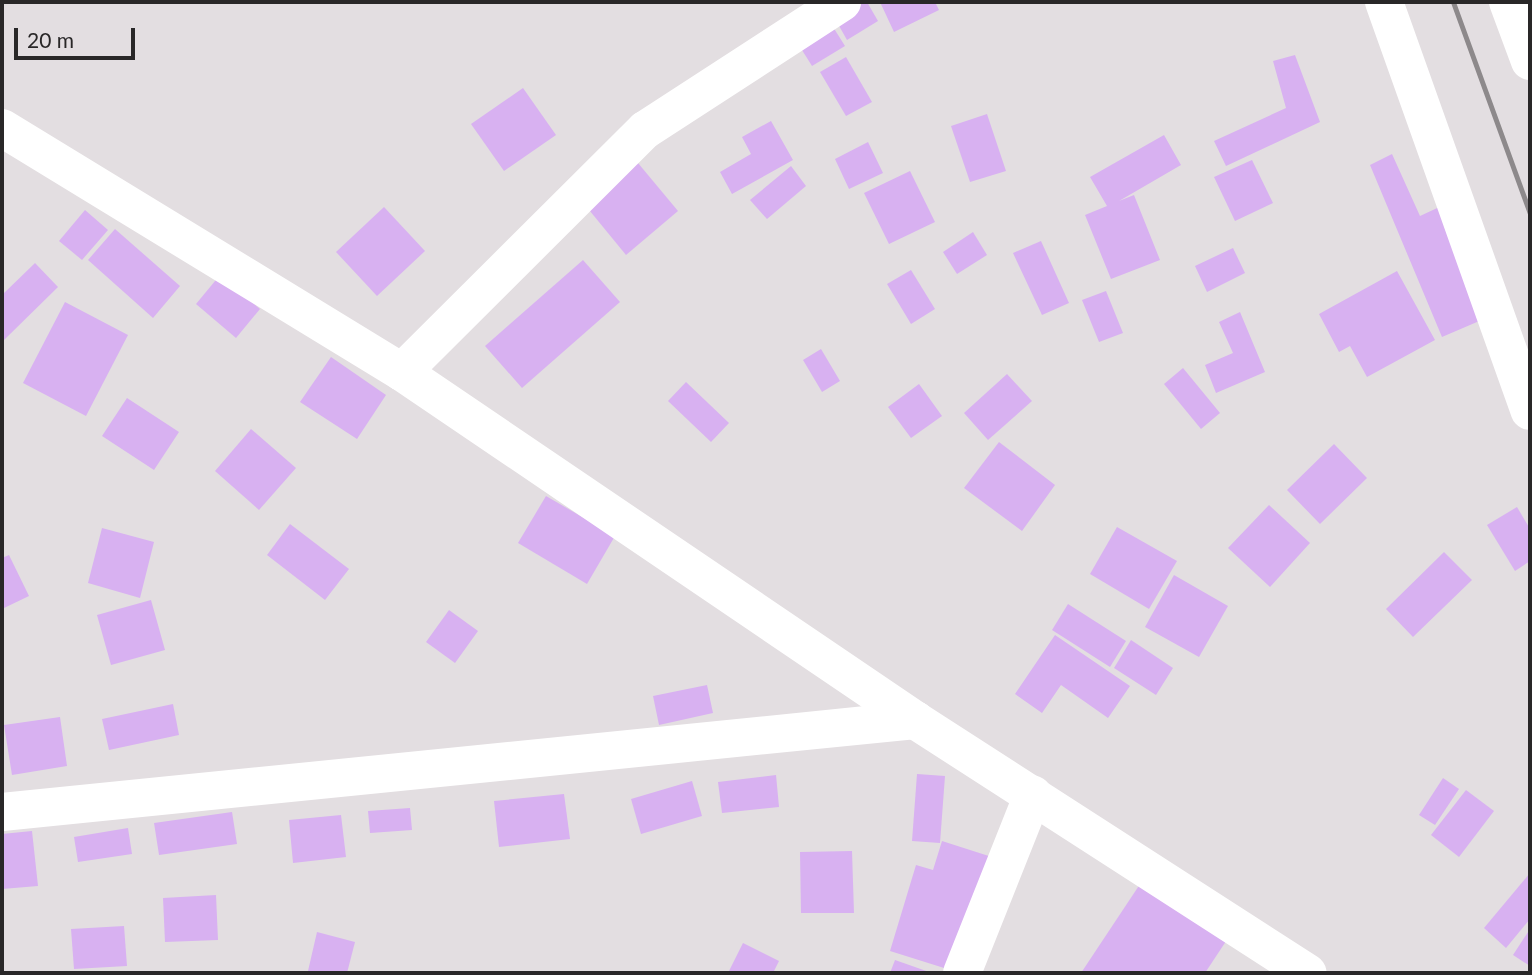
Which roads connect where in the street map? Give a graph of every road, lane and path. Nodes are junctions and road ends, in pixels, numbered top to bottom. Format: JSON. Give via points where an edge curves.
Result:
{"nodes":[{"id":1,"x":842,"y":2,"type":"edge"},
{"id":2,"x":1384,"y":2,"type":"edge"},
{"id":3,"x":1508,"y":2,"type":"edge"},
{"id":4,"x":1530,"y":61,"type":"edge"},
{"id":5,"x":2,"y":128,"type":"edge"},
{"id":6,"x":402,"y":372,"type":"junction"},
{"id":7,"x":1530,"y":411,"type":"edge"},
{"id":8,"x":915,"y":720,"type":"junction"},
{"id":9,"x":1033,"y":795,"type":"junction"},
{"id":10,"x":2,"y":812,"type":"edge"},
{"id":11,"x":962,"y":973,"type":"edge"},
{"id":12,"x":1307,"y":973,"type":"edge"}],
"edges":[{"from":1,"to":6,"type":"street","via":[[645,131]]},
{"from":2,"to":7,"type":"street"},
{"from":3,"to":4,"type":"street"},
{"from":5,"to":6,"type":"street"},
{"from":6,"to":8,"type":"street"},
{"from":8,"to":9,"type":"street"},
{"from":8,"to":10,"type":"street"},
{"from":9,"to":11,"type":"street"},
{"from":9,"to":12,"type":"street"}]}
